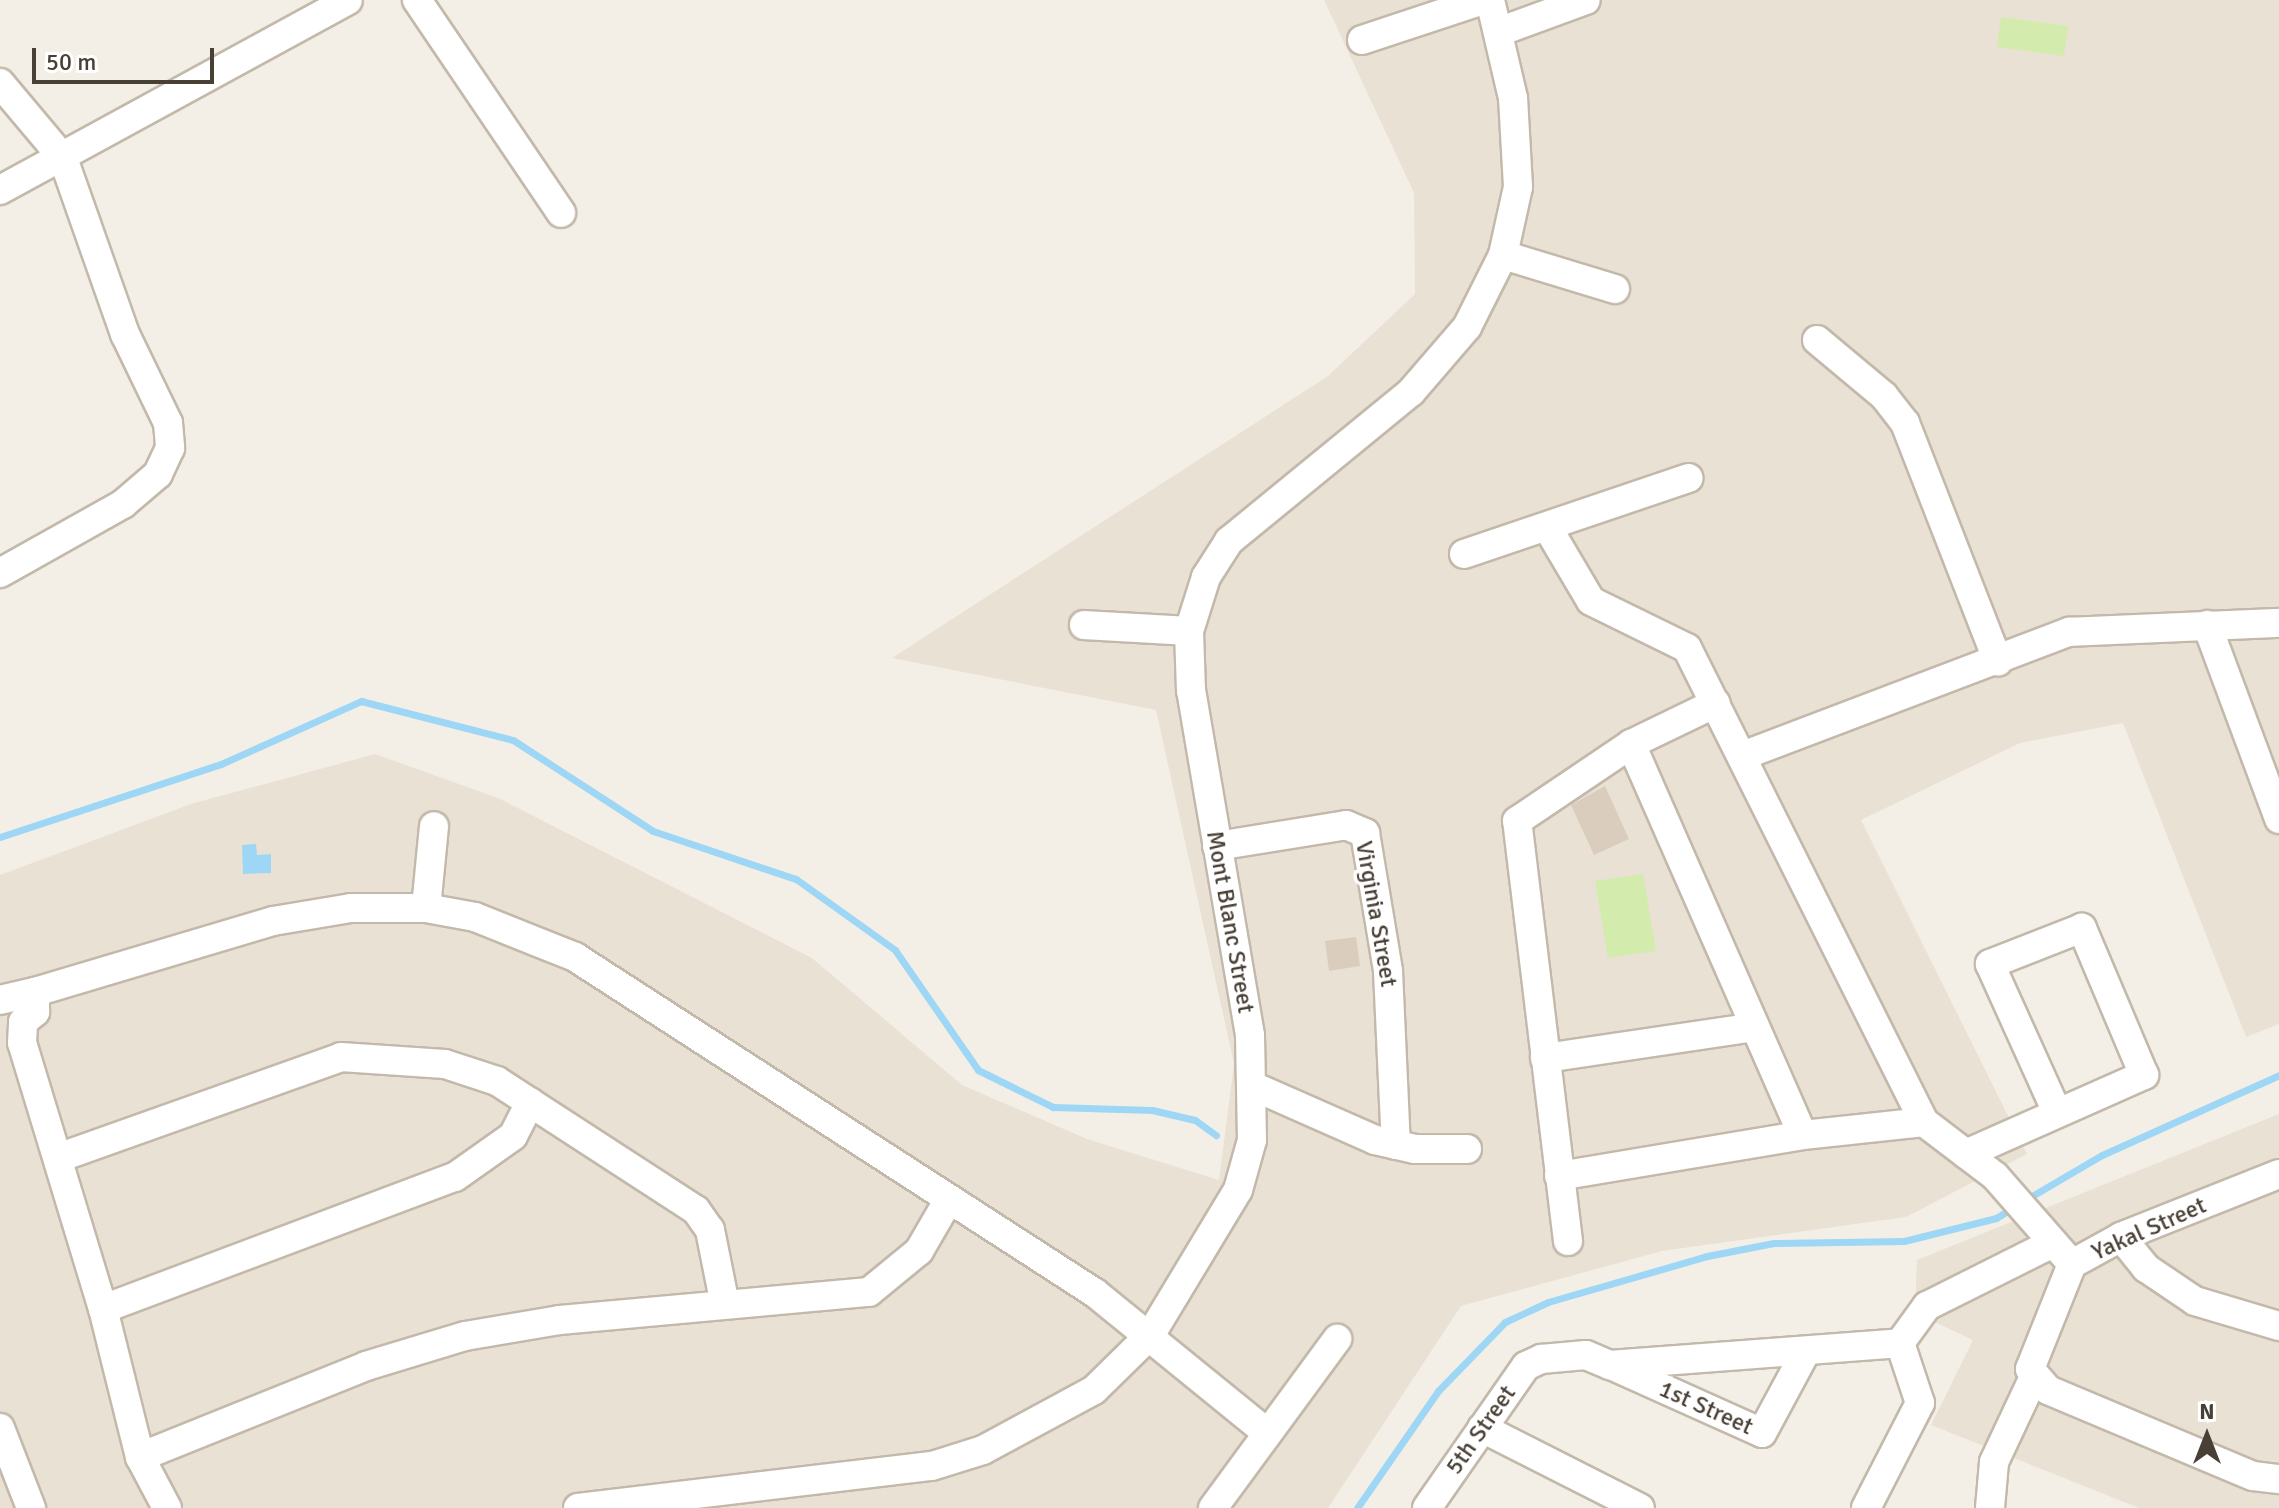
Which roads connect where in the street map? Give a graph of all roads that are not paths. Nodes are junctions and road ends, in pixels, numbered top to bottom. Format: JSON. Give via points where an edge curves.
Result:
{"nodes":[{"id":1,"x":348,"y":0,"type":"edge"},
{"id":2,"x":417,"y":0,"type":"edge"},
{"id":3,"x":1483,"y":0,"type":"edge"},
{"id":4,"x":1490,"y":0,"type":"edge"},
{"id":5,"x":1586,"y":0,"type":"edge"},
{"id":6,"x":1501,"y":31,"type":"junction"},
{"id":7,"x":1362,"y":40,"type":"dead end"},
{"id":8,"x":0,"y":83,"type":"edge"},
{"id":9,"x":63,"y":158,"type":"junction"},
{"id":10,"x":0,"y":190,"type":"edge"},
{"id":11,"x":561,"y":213,"type":"dead end"},
{"id":12,"x":1503,"y":255,"type":"junction"},
{"id":13,"x":1615,"y":289,"type":"dead end"},
{"id":14,"x":1817,"y":340,"type":"dead end"},
{"id":15,"x":1688,"y":478,"type":"dead end"},
{"id":16,"x":1549,"y":530,"type":"junction"},
{"id":17,"x":1464,"y":554,"type":"dead end"},
{"id":18,"x":0,"y":573,"type":"edge"},
{"id":19,"x":2279,"y":623,"type":"edge"},
{"id":20,"x":1084,"y":625,"type":"dead end"},
{"id":21,"x":2207,"y":625,"type":"junction"},
{"id":22,"x":1189,"y":631,"type":"junction"},
{"id":23,"x":1998,"y":661,"type":"junction"},
{"id":24,"x":1716,"y":703,"type":"junction"},
{"id":25,"x":1631,"y":744,"type":"junction"},
{"id":26,"x":1742,"y":756,"type":"junction"},
{"id":27,"x":2270,"y":771,"type":"edge"},
{"id":28,"x":2279,"y":819,"type":"edge"},
{"id":29,"x":434,"y":826,"type":"dead end"},
{"id":30,"x":1217,"y":846,"type":"junction"},
{"id":31,"x":426,"y":908,"type":"junction"},
{"id":32,"x":35,"y":992,"type":"junction"},
{"id":33,"x":0,"y":1000,"type":"edge"},
{"id":34,"x":1755,"y":1027,"type":"junction"},
{"id":35,"x":1545,"y":1058,"type":"junction"},
{"id":36,"x":1255,"y":1087,"type":"junction"},
{"id":37,"x":530,"y":1102,"type":"junction"},
{"id":38,"x":2056,"y":1110,"type":"junction"},
{"id":39,"x":1924,"y":1122,"type":"junction"},
{"id":40,"x":1803,"y":1135,"type":"junction"},
{"id":41,"x":1396,"y":1145,"type":"junction"},
{"id":42,"x":1467,"y":1149,"type":"dead end"},
{"id":43,"x":1966,"y":1154,"type":"junction"},
{"id":44,"x":58,"y":1158,"type":"junction"},
{"id":45,"x":2279,"y":1174,"type":"edge"},
{"id":46,"x":1559,"y":1176,"type":"junction"},
{"id":47,"x":948,"y":1201,"type":"junction"},
{"id":48,"x":2121,"y":1237,"type":"junction"},
{"id":49,"x":1568,"y":1241,"type":"dead end"},
{"id":50,"x":2053,"y":1243,"type":"junction"},
{"id":51,"x":2072,"y":1264,"type":"junction"},
{"id":52,"x":725,"y":1305,"type":"junction"},
{"id":53,"x":103,"y":1309,"type":"junction"},
{"id":54,"x":2279,"y":1326,"type":"edge"},
{"id":55,"x":1151,"y":1334,"type":"junction"},
{"id":56,"x":1337,"y":1339,"type":"dead end"},
{"id":57,"x":1900,"y":1343,"type":"junction"},
{"id":58,"x":1805,"y":1353,"type":"junction"},
{"id":59,"x":1541,"y":1359,"type":"joint"},
{"id":60,"x":1610,"y":1365,"type":"junction"},
{"id":61,"x":2033,"y":1379,"type":"junction"},
{"id":62,"x":1482,"y":1428,"type":"junction"},
{"id":63,"x":1267,"y":1433,"type":"junction"},
{"id":64,"x":2,"y":1443,"type":"edge"},
{"id":65,"x":140,"y":1457,"type":"junction"},
{"id":66,"x":2279,"y":1479,"type":"edge"},
{"id":67,"x":712,"y":1501,"type":"edge"},
{"id":68,"x":31,"y":1508,"type":"edge"},
{"id":69,"x":167,"y":1508,"type":"edge"},
{"id":70,"x":578,"y":1508,"type":"edge"},
{"id":71,"x":1213,"y":1508,"type":"edge"},
{"id":72,"x":1427,"y":1508,"type":"edge"},
{"id":73,"x":1640,"y":1508,"type":"edge"},
{"id":74,"x":1866,"y":1508,"type":"edge"},
{"id":75,"x":1990,"y":1508,"type":"edge"}],
"edges":[{"from":1,"to":9,"type":"street"},
{"from":2,"to":11,"type":"street"},
{"from":3,"to":7,"type":"street"},
{"from":4,"to":6,"type":"street","name":"Mont Blanc Street"},
{"from":5,"to":6,"type":"street"},
{"from":6,"to":12,"type":"street","name":"Mont Blanc Street","via":[[1518,187]]},
{"from":8,"to":9,"type":"street"},
{"from":9,"to":10,"type":"street"},
{"from":9,"to":18,"type":"street","via":[[125,334],[168,423],[170,448],[158,474],[123,504]]},
{"from":12,"to":13,"type":"street"},
{"from":12,"to":22,"type":"street","name":"Mont Blanc Street","via":[[1467,327],[1411,392],[1229,541],[1206,577]]},
{"from":14,"to":23,"type":"street","via":[[1884,396],[1905,423]]},
{"from":15,"to":16,"type":"street"},
{"from":16,"to":17,"type":"street"},
{"from":16,"to":24,"type":"street","via":[[1591,601],[1687,648]]},
{"from":19,"to":21,"type":"street"},
{"from":20,"to":22,"type":"street"},
{"from":21,"to":23,"type":"street","via":[[2069,632]]},
{"from":21,"to":27,"type":"street"},
{"from":22,"to":30,"type":"street","name":"Mont Blanc Street","via":[[1191,691]]},
{"from":23,"to":26,"type":"street"},
{"from":24,"to":25,"type":"street"},
{"from":24,"to":26,"type":"street"},
{"from":25,"to":34,"type":"street"},
{"from":25,"to":35,"type":"street","via":[[1517,821]]},
{"from":26,"to":39,"type":"street"},
{"from":27,"to":28,"type":"street"},
{"from":29,"to":31,"type":"street"},
{"from":30,"to":36,"type":"street","name":"Mont Blanc Street"},
{"from":30,"to":41,"type":"street","name":"Virginia Street","via":[[1346,825],[1365,833],[1390,986]]},
{"from":31,"to":32,"type":"street","via":[[351,908],[273,921]]},
{"from":31,"to":47,"type":"street","via":[[533,936],[575,957]]},
{"from":32,"to":33,"type":"street"},
{"from":32,"to":44,"type":"street","via":[[22,1043]]},
{"from":34,"to":35,"type":"street"},
{"from":34,"to":40,"type":"street"},
{"from":35,"to":46,"type":"street"},
{"from":36,"to":41,"type":"street"},
{"from":36,"to":55,"type":"street","name":"Mont Blanc Street","via":[[1252,1140],[1238,1190]]},
{"from":37,"to":44,"type":"street","via":[[497,1081],[445,1064],[341,1057]]},
{"from":37,"to":52,"type":"street","via":[[696,1210],[710,1230]]},
{"from":37,"to":53,"type":"street","via":[[513,1136],[455,1177]]},
{"from":38,"to":38,"type":"street","via":[[1990,964],[2082,928],[2144,1075]]},
{"from":38,"to":43,"type":"street"},
{"from":39,"to":40,"type":"street"},
{"from":39,"to":43,"type":"street"},
{"from":40,"to":46,"type":"street"},
{"from":41,"to":42,"type":"street"},
{"from":43,"to":50,"type":"street","via":[[1995,1176]]},
{"from":44,"to":53,"type":"street"},
{"from":45,"to":48,"type":"street","name":"Yakal Street"},
{"from":46,"to":49,"type":"street"},
{"from":47,"to":52,"type":"street","via":[[919,1251],[869,1292]]},
{"from":47,"to":55,"type":"street"},
{"from":48,"to":51,"type":"street","name":"Yakal Street"},
{"from":48,"to":54,"type":"street","via":[[2146,1268],[2195,1301]]},
{"from":50,"to":51,"type":"street"},
{"from":50,"to":57,"type":"street","via":[[1927,1306]]},
{"from":51,"to":61,"type":"street","name":"Yakal Street","via":[[2031,1360]]},
{"from":52,"to":65,"type":"street","via":[[465,1336],[366,1366]]},
{"from":53,"to":65,"type":"street"},
{"from":55,"to":63,"type":"street"},
{"from":55,"to":67,"type":"street","name":"Mont Blanc Street","via":[[1094,1390],[983,1450],[886,1474]]},
{"from":56,"to":63,"type":"street"},
{"from":57,"to":58,"type":"street","name":"1st Street"},
{"from":57,"to":74,"type":"street","via":[[1920,1403]]},
{"from":58,"to":60,"type":"street","name":"1st Street"},
{"from":58,"to":60,"type":"street","name":"1st Street","via":[[1762,1433]]},
{"from":59,"to":60,"type":"street","name":"1st Street","via":[[1586,1355]]},
{"from":59,"to":62,"type":"street","name":"5th Street","via":[[1526,1366]]},
{"from":61,"to":66,"type":"street","via":[[2253,1476]]},
{"from":61,"to":75,"type":"street","name":"Yakal Street","via":[[1994,1462]]},
{"from":62,"to":72,"type":"street","name":"5th Street"},
{"from":62,"to":73,"type":"street"},
{"from":63,"to":71,"type":"street"},
{"from":64,"to":68,"type":"street"},
{"from":65,"to":69,"type":"street"},
{"from":67,"to":70,"type":"street","name":"Mont Blanc Street"}]}
